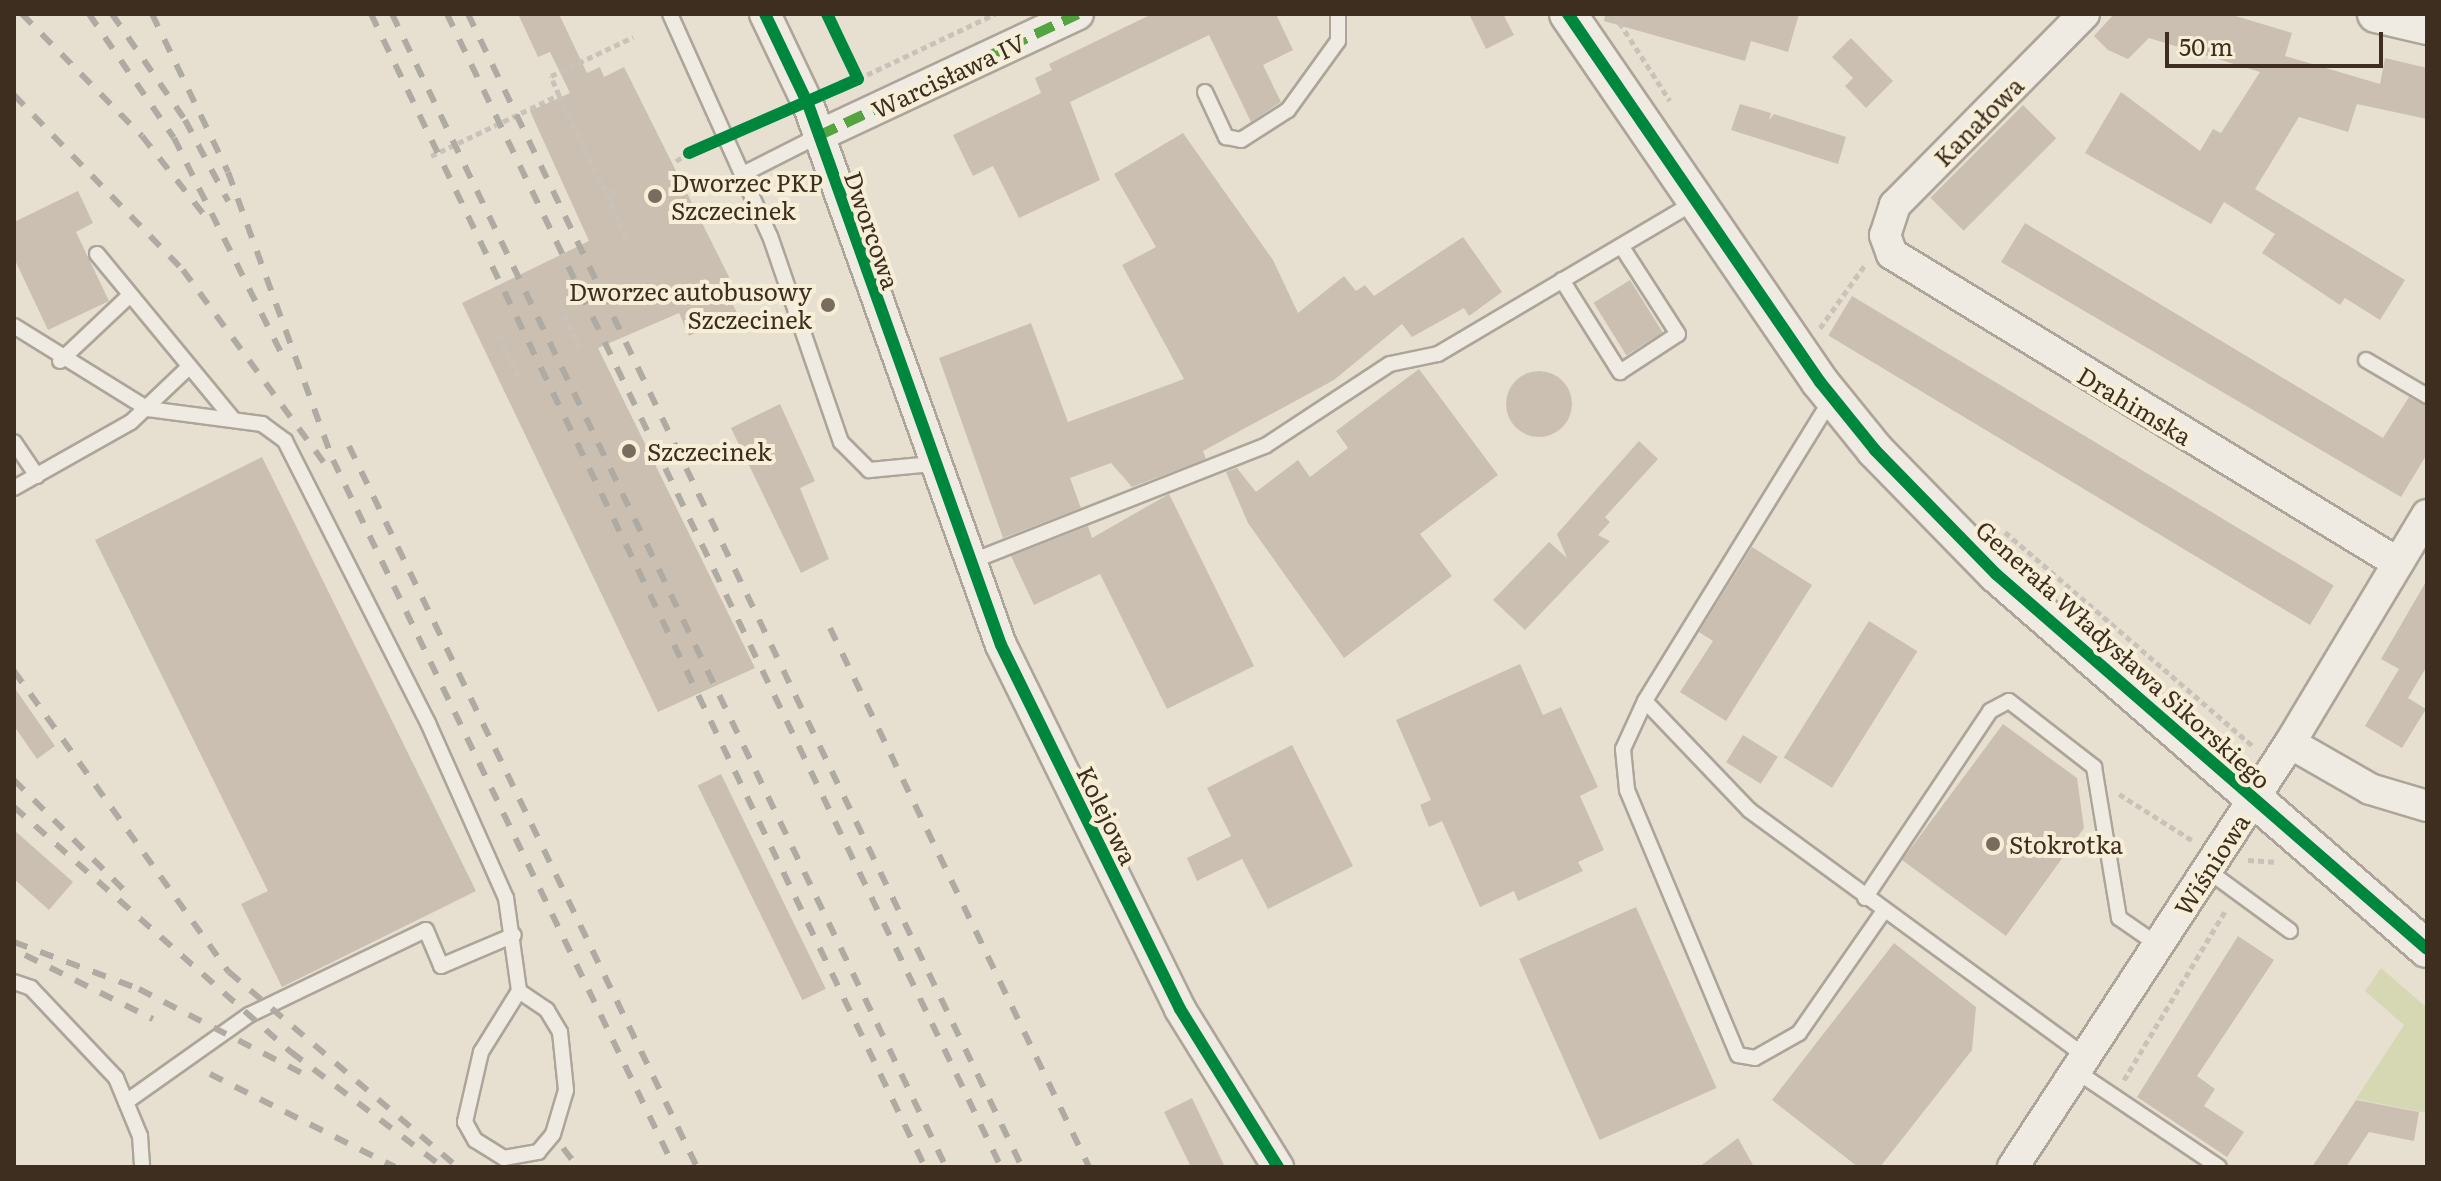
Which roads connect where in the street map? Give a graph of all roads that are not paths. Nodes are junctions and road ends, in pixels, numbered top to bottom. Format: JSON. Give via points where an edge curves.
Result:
{"nodes":[{"id":1,"x":670,"y":14,"type":"edge"},
{"id":2,"x":765,"y":14,"type":"edge"},
{"id":3,"x":1078,"y":14,"type":"edge"},
{"id":4,"x":1338,"y":14,"type":"edge"},
{"id":5,"x":1568,"y":14,"type":"edge"},
{"id":6,"x":1577,"y":14,"type":"edge"},
{"id":7,"x":2084,"y":14,"type":"edge"},
{"id":8,"x":2376,"y":14,"type":"edge"},
{"id":9,"x":2427,"y":26,"type":"edge"},
{"id":10,"x":1590,"y":48,"type":"junction"},
{"id":11,"x":1205,"y":92,"type":"dead end"},
{"id":12,"x":818,"y":136,"type":"junction"},
{"id":13,"x":745,"y":173,"type":"junction"},
{"id":14,"x":1696,"y":201,"type":"junction"},
{"id":15,"x":1885,"y":235,"type":"joint"},
{"id":16,"x":1622,"y":247,"type":"junction"},
{"id":17,"x":97,"y":254,"type":"dead end"},
{"id":18,"x":1562,"y":280,"type":"junction"},
{"id":19,"x":129,"y":296,"type":"junction"},
{"id":20,"x":14,"y":326,"type":"edge"},
{"id":21,"x":2366,"y":360,"type":"dead end"},
{"id":22,"x":60,"y":361,"type":"junction"},
{"id":23,"x":189,"y":367,"type":"junction"},
{"id":24,"x":2427,"y":396,"type":"edge"},
{"id":25,"x":1832,"y":398,"type":"junction"},
{"id":26,"x":148,"y":409,"type":"junction"},
{"id":27,"x":234,"y":420,"type":"junction"},
{"id":28,"x":14,"y":442,"type":"edge"},
{"id":29,"x":933,"y":464,"type":"junction"},
{"id":30,"x":37,"y":476,"type":"junction"},
{"id":31,"x":14,"y":488,"type":"edge"},
{"id":32,"x":2427,"y":515,"type":"edge"},
{"id":33,"x":967,"y":562,"type":"junction"},
{"id":34,"x":2398,"y":563,"type":"junction"},
{"id":35,"x":1645,"y":701,"type":"junction"},
{"id":36,"x":2290,"y":743,"type":"junction"},
{"id":37,"x":2253,"y":799,"type":"junction"},
{"id":38,"x":2427,"y":806,"type":"edge"},
{"id":39,"x":2212,"y":867,"type":"junction"},
{"id":40,"x":1865,"y":898,"type":"junction"},
{"id":41,"x":1883,"y":912,"type":"junction"},
{"id":42,"x":2290,"y":931,"type":"dead end"},
{"id":43,"x":514,"y":935,"type":"junction"},
{"id":44,"x":2158,"y":945,"type":"junction"},
{"id":45,"x":2427,"y":949,"type":"edge"},
{"id":46,"x":14,"y":982,"type":"edge"},
{"id":47,"x":519,"y":991,"type":"junction"},
{"id":48,"x":2081,"y":1064,"type":"junction"},
{"id":49,"x":126,"y":1102,"type":"junction"},
{"id":50,"x":142,"y":1167,"type":"edge"},
{"id":51,"x":1278,"y":1167,"type":"edge"},
{"id":52,"x":2013,"y":1167,"type":"edge"},
{"id":53,"x":2219,"y":1167,"type":"edge"}],
"edges":[{"from":1,"to":13,"type":"lane"},
{"from":2,"to":12,"type":"street","name":"Dworcowa"},
{"from":3,"to":12,"type":"street","name":"Warcisława IV"},
{"from":4,"to":11,"type":"lane","via":[[1338,41],[1288,110],[1241,140],[1226,137]]},
{"from":5,"to":10,"type":"street","name":"Generała Władysława Sikorskiego"},
{"from":6,"to":10,"type":"street"},
{"from":7,"to":15,"type":"street","name":"Kanałowa","via":[[1895,205]]},
{"from":8,"to":9,"type":"street"},
{"from":10,"to":14,"type":"street","name":"Generała Władysława Sikorskiego"},
{"from":12,"to":13,"type":"lane"},
{"from":12,"to":29,"type":"street","name":"Dworcowa"},
{"from":13,"to":29,"type":"lane","via":[[841,442],[869,470]]},
{"from":14,"to":16,"type":"lane"},
{"from":14,"to":25,"type":"street","name":"Generała Władysława Sikorskiego"},
{"from":15,"to":34,"type":"street","name":"Drahimska","via":[[1903,265]]},
{"from":16,"to":18,"type":"lane"},
{"from":16,"to":18,"type":"lane","via":[[1678,334],[1620,372]]},
{"from":17,"to":19,"type":"lane"},
{"from":18,"to":33,"type":"lane","via":[[1438,354],[1390,364],[1265,446]]},
{"from":19,"to":22,"type":"lane"},
{"from":19,"to":23,"type":"lane"},
{"from":20,"to":22,"type":"lane"},
{"from":21,"to":24,"type":"lane"},
{"from":22,"to":26,"type":"lane"},
{"from":23,"to":26,"type":"lane"},
{"from":23,"to":27,"type":"lane"},
{"from":25,"to":35,"type":"lane"},
{"from":25,"to":37,"type":"street","name":"Generała Władysława Sikorskiego","via":[[1996,574]]},
{"from":26,"to":27,"type":"lane"},
{"from":26,"to":30,"type":"lane"},
{"from":27,"to":43,"type":"lane","via":[[262,424],[285,441],[480,832]]},
{"from":28,"to":30,"type":"lane"},
{"from":29,"to":33,"type":"street","name":"Kolejowa"},
{"from":30,"to":31,"type":"lane"},
{"from":32,"to":34,"type":"street","name":"Wiśniowa"},
{"from":33,"to":51,"type":"street","name":"Kolejowa","via":[[1180,1009]]},
{"from":34,"to":36,"type":"street","name":"Wiśniowa"},
{"from":35,"to":40,"type":"lane","via":[[1749,810]]},
{"from":35,"to":41,"type":"lane","via":[[1623,749],[1627,790],[1738,1055],[1755,1058],[1799,1033]]},
{"from":36,"to":37,"type":"street","name":"Wiśniowa"},
{"from":36,"to":38,"type":"street","via":[[2370,789]]},
{"from":37,"to":39,"type":"street","name":"Wiśniowa"},
{"from":37,"to":45,"type":"street","name":"Generała Władysława Sikorskiego"},
{"from":39,"to":42,"type":"lane"},
{"from":39,"to":44,"type":"street","name":"Wiśniowa"},
{"from":40,"to":41,"type":"lane"},
{"from":40,"to":44,"type":"lane","via":[[2002,701],[2016,704],[2094,767],[2101,783],[2119,918]]},
{"from":41,"to":48,"type":"lane"},
{"from":43,"to":47,"type":"lane"},
{"from":43,"to":49,"type":"lane","via":[[441,966],[426,930],[249,1015]]},
{"from":44,"to":48,"type":"street","name":"Wiśniowa"},
{"from":46,"to":49,"type":"lane","via":[[31,988],[116,1078]]},
{"from":47,"to":47,"type":"lane","via":[[481,1052],[466,1100],[465,1122],[475,1140],[504,1158],[538,1152],[553,1134],[566,1090],[560,1032],[547,1010]]},
{"from":48,"to":52,"type":"street","name":"Wiśniowa"},
{"from":48,"to":53,"type":"lane","via":[[2113,1097]]},
{"from":49,"to":50,"type":"lane","via":[[140,1136]]}]}
